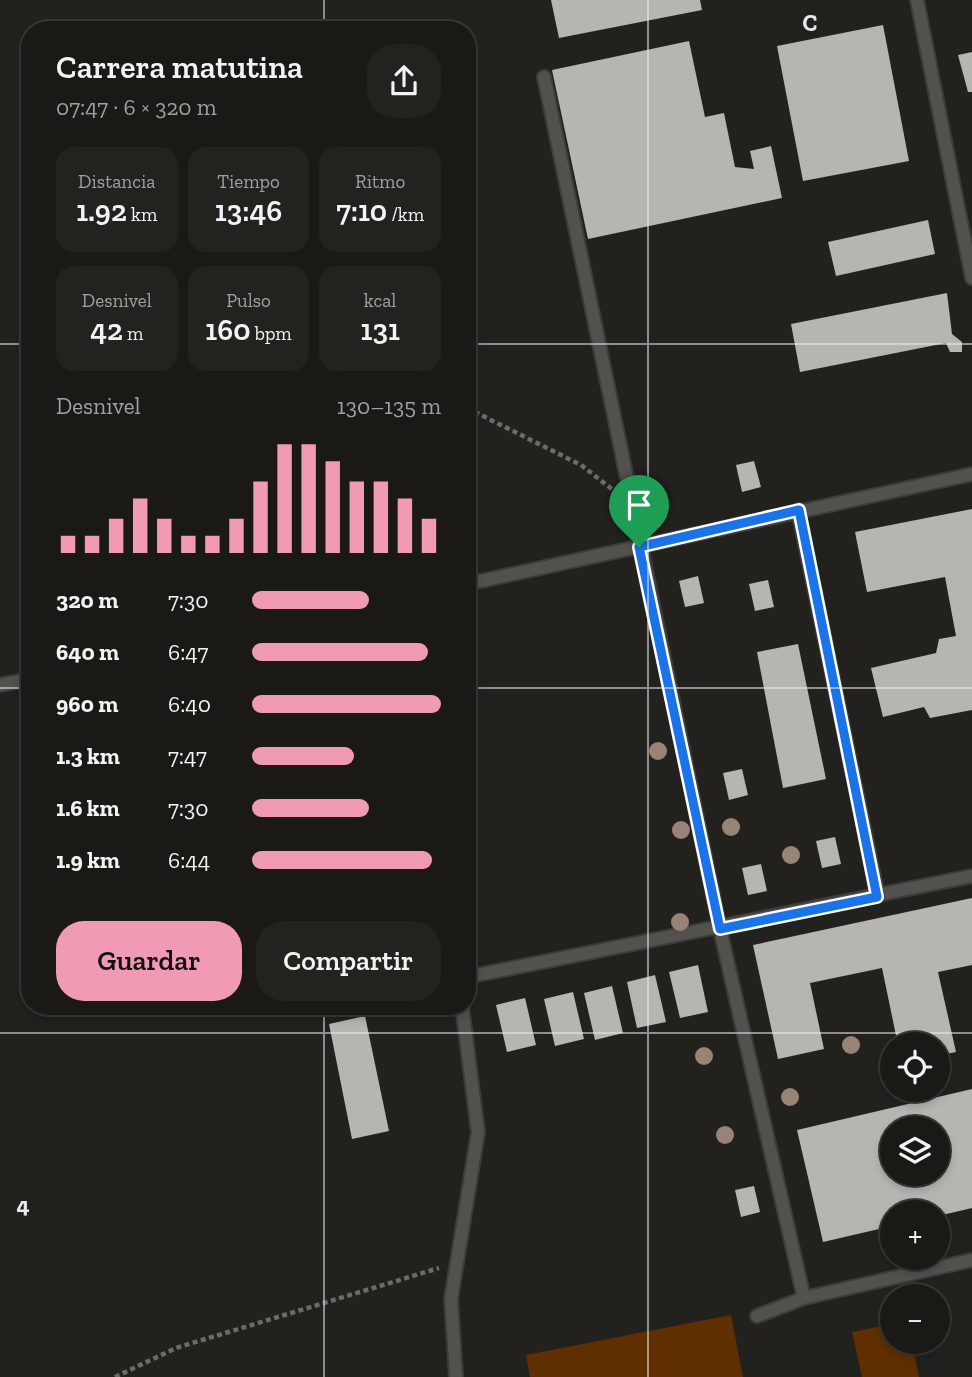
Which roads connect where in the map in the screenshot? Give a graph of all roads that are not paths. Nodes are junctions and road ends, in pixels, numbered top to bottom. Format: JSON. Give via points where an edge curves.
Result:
{"nodes":[{"id":1,"x":917,"y":0,"type":"edge"},
{"id":2,"x":544,"y":77,"type":"dead end"},
{"id":3,"x":972,"y":278,"type":"edge"},
{"id":4,"x":972,"y":474,"type":"edge"},
{"id":5,"x":799,"y":510,"type":"junction"},
{"id":6,"x":639,"y":547,"type":"junction"},
{"id":7,"x":476,"y":582,"type":"edge"},
{"id":8,"x":21,"y":681,"type":"edge"},
{"id":9,"x":0,"y":685,"type":"edge"},
{"id":10,"x":972,"y":876,"type":"edge"},
{"id":11,"x":877,"y":897,"type":"junction"},
{"id":12,"x":720,"y":929,"type":"junction"},
{"id":13,"x":476,"y":975,"type":"edge"},
{"id":14,"x":462,"y":1015,"type":"edge"},
{"id":15,"x":972,"y":1260,"type":"edge"},
{"id":16,"x":804,"y":1298,"type":"junction"},
{"id":17,"x":757,"y":1316,"type":"dead end"},
{"id":18,"x":456,"y":1377,"type":"edge"}],
"edges":[{"from":1,"to":3,"type":"lane"},
{"from":2,"to":6,"type":"lane"},
{"from":4,"to":5,"type":"lane"},
{"from":5,"to":6,"type":"lane"},
{"from":5,"to":11,"type":"lane"},
{"from":6,"to":7,"type":"lane"},
{"from":6,"to":12,"type":"lane"},
{"from":8,"to":9,"type":"lane"},
{"from":10,"to":11,"type":"lane"},
{"from":11,"to":12,"type":"lane"},
{"from":12,"to":13,"type":"lane"},
{"from":12,"to":16,"type":"lane"},
{"from":14,"to":18,"type":"lane","via":[[478,1132],[451,1299]]},
{"from":15,"to":16,"type":"lane"},
{"from":16,"to":17,"type":"lane"}]}
